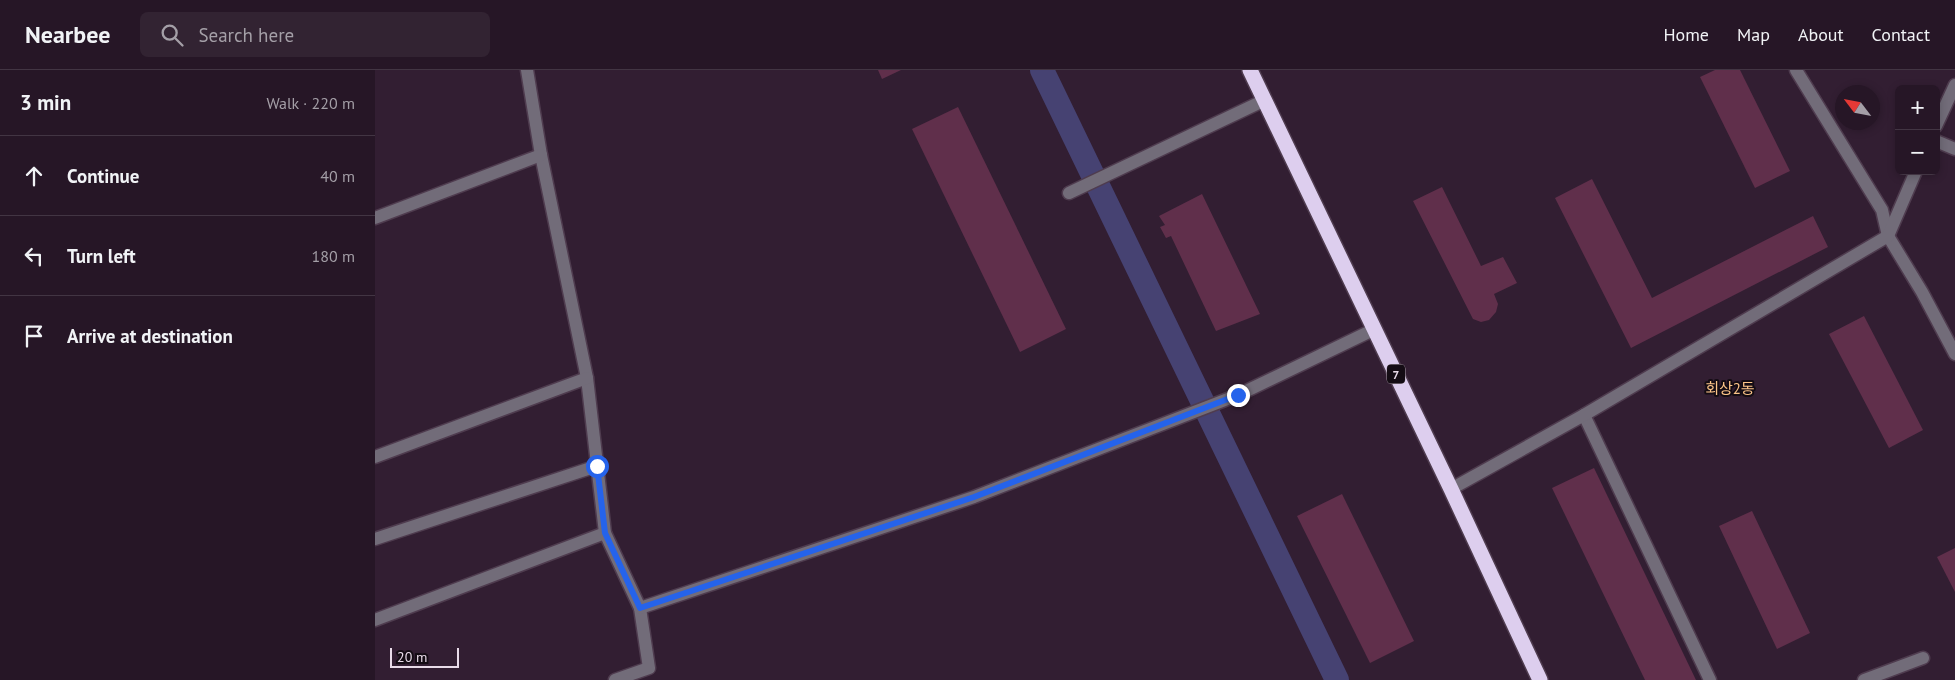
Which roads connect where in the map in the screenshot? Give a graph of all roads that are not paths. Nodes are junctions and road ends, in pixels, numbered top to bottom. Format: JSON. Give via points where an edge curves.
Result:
{"nodes":[{"id":1,"x":527,"y":70,"type":"edge"},
{"id":2,"x":1250,"y":70,"type":"edge"},
{"id":3,"x":1796,"y":70,"type":"edge"},
{"id":4,"x":1955,"y":85,"type":"edge"},
{"id":5,"x":1265,"y":100,"type":"junction"},
{"id":6,"x":1940,"y":117,"type":"edge"},
{"id":7,"x":1940,"y":143,"type":"edge"},
{"id":8,"x":1955,"y":149,"type":"edge"},
{"id":9,"x":541,"y":155,"type":"junction"},
{"id":10,"x":1914,"y":175,"type":"edge"},
{"id":11,"x":1069,"y":193,"type":"dead end"},
{"id":12,"x":375,"y":218,"type":"edge"},
{"id":13,"x":1888,"y":236,"type":"junction"},
{"id":14,"x":1375,"y":329,"type":"junction"},
{"id":15,"x":1955,"y":354,"type":"edge"},
{"id":16,"x":587,"y":378,"type":"junction"},
{"id":17,"x":1584,"y":415,"type":"junction"},
{"id":18,"x":375,"y":457,"type":"edge"},
{"id":19,"x":597,"y":466,"type":"junction"},
{"id":20,"x":1451,"y":488,"type":"junction"},
{"id":21,"x":605,"y":533,"type":"junction"},
{"id":22,"x":375,"y":539,"type":"edge"},
{"id":23,"x":640,"y":608,"type":"junction"},
{"id":24,"x":375,"y":620,"type":"edge"},
{"id":25,"x":1923,"y":658,"type":"dead end"},
{"id":26,"x":615,"y":680,"type":"edge"},
{"id":27,"x":1540,"y":680,"type":"edge"},
{"id":28,"x":1710,"y":680,"type":"edge"},
{"id":29,"x":1864,"y":680,"type":"edge"}],
"edges":[{"from":1,"to":9,"type":"street"},
{"from":2,"to":5,"type":"highway","number":"7"},
{"from":3,"to":13,"type":"street","via":[[1882,210]]},
{"from":4,"to":6,"type":"street"},
{"from":5,"to":11,"type":"street"},
{"from":5,"to":14,"type":"highway","number":"7"},
{"from":7,"to":8,"type":"street"},
{"from":9,"to":12,"type":"street"},
{"from":9,"to":16,"type":"street"},
{"from":10,"to":13,"type":"street"},
{"from":13,"to":15,"type":"street"},
{"from":13,"to":17,"type":"street"},
{"from":14,"to":20,"type":"highway","number":"7"},
{"from":14,"to":23,"type":"street","via":[[1238,395],[974,497]]},
{"from":16,"to":18,"type":"street"},
{"from":16,"to":19,"type":"street"},
{"from":17,"to":20,"type":"street"},
{"from":17,"to":28,"type":"street"},
{"from":19,"to":21,"type":"street"},
{"from":19,"to":22,"type":"street"},
{"from":20,"to":27,"type":"highway","number":"7"},
{"from":21,"to":23,"type":"street"},
{"from":21,"to":24,"type":"street"},
{"from":23,"to":26,"type":"street","via":[[649,668]]},
{"from":25,"to":29,"type":"street"}]}
